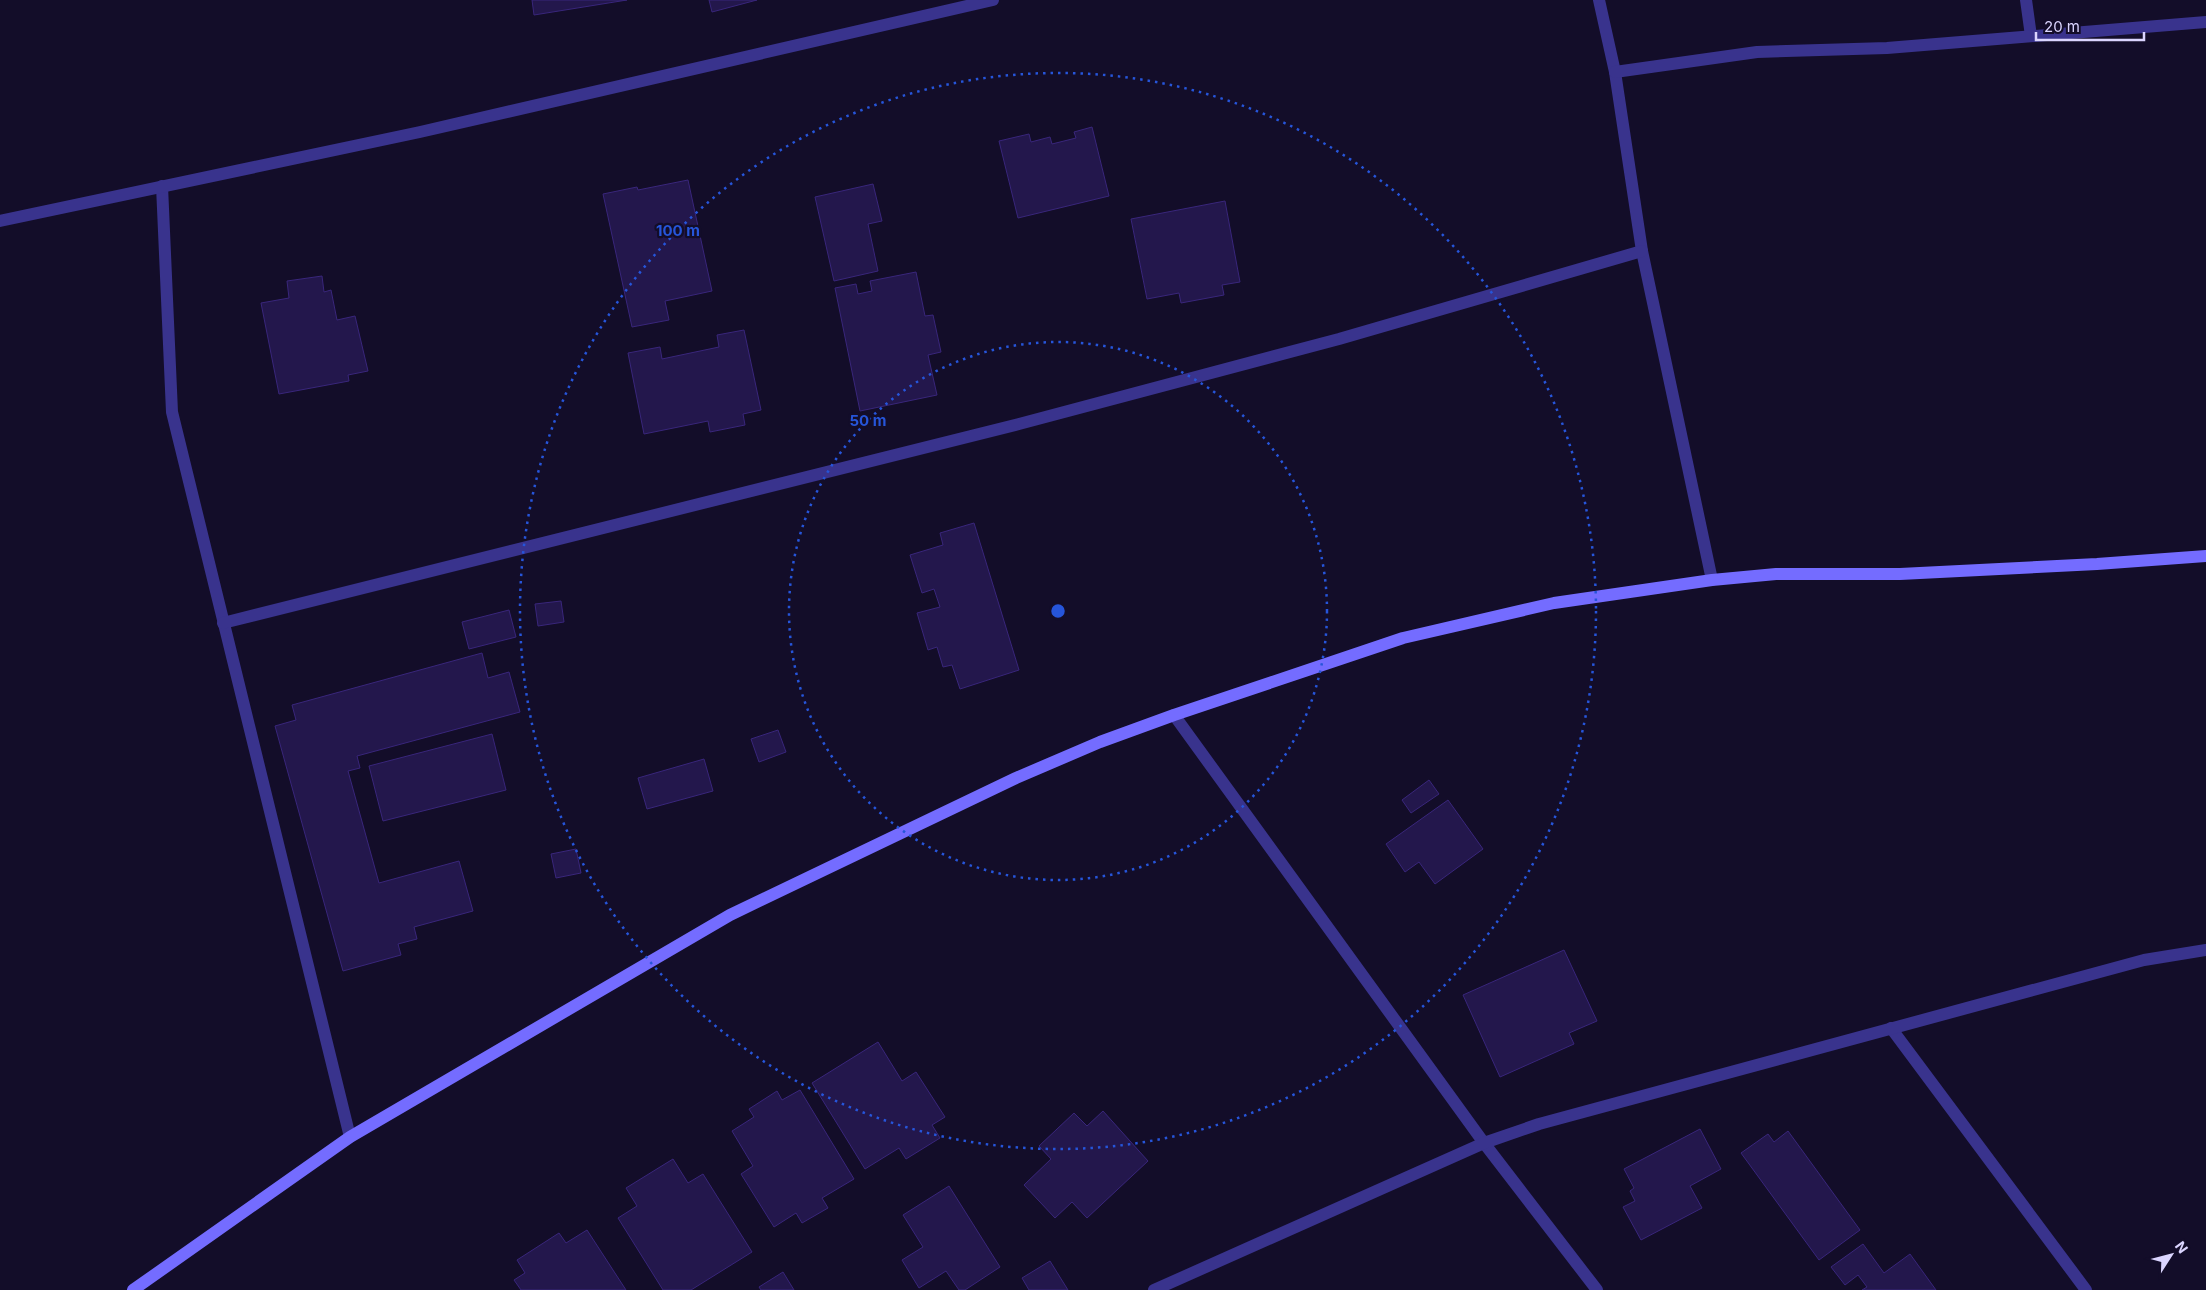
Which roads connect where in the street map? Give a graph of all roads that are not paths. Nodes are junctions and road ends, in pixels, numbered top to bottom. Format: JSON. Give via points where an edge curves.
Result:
{"nodes":[{"id":1,"x":993,"y":0,"type":"edge"},
{"id":2,"x":1599,"y":0,"type":"edge"},
{"id":3,"x":2026,"y":0,"type":"edge"},
{"id":4,"x":2206,"y":22,"type":"edge"},
{"id":5,"x":2031,"y":36,"type":"junction"},
{"id":6,"x":1615,"y":72,"type":"junction"},
{"id":7,"x":162,"y":186,"type":"junction"},
{"id":8,"x":0,"y":221,"type":"edge"},
{"id":9,"x":1642,"y":251,"type":"junction"},
{"id":10,"x":2206,"y":556,"type":"edge"},
{"id":11,"x":1712,"y":580,"type":"junction"},
{"id":12,"x":222,"y":623,"type":"junction"},
{"id":13,"x":1174,"y":715,"type":"junction"},
{"id":14,"x":2206,"y":950,"type":"edge"},
{"id":15,"x":1891,"y":1028,"type":"junction"},
{"id":16,"x":350,"y":1137,"type":"junction"},
{"id":17,"x":1484,"y":1144,"type":"junction"},
{"id":18,"x":133,"y":1290,"type":"edge"},
{"id":19,"x":1154,"y":1290,"type":"edge"},
{"id":20,"x":1597,"y":1290,"type":"edge"},
{"id":21,"x":2086,"y":1290,"type":"edge"}],
"edges":[{"from":1,"to":7,"type":"street","via":[[420,132]]},
{"from":2,"to":6,"type":"street"},
{"from":3,"to":5,"type":"street"},
{"from":4,"to":5,"type":"street"},
{"from":5,"to":6,"type":"street","via":[[1886,48],[1757,52]]},
{"from":6,"to":9,"type":"street"},
{"from":7,"to":8,"type":"street"},
{"from":7,"to":12,"type":"street","via":[[172,412]]},
{"from":9,"to":11,"type":"street"},
{"from":9,"to":12,"type":"street","via":[[1339,339],[1038,419]]},
{"from":10,"to":11,"type":"main road","via":[[1900,574],[1776,574]]},
{"from":11,"to":13,"type":"main road","via":[[1554,604],[1403,638]]},
{"from":12,"to":16,"type":"street"},
{"from":13,"to":16,"type":"main road","via":[[1016,778],[730,915]]},
{"from":13,"to":17,"type":"street"},
{"from":14,"to":15,"type":"street","via":[[2144,960]]},
{"from":15,"to":17,"type":"street","via":[[1539,1124]]},
{"from":15,"to":21,"type":"street"},
{"from":16,"to":18,"type":"main road"},
{"from":17,"to":19,"type":"street"},
{"from":17,"to":20,"type":"street"}]}
